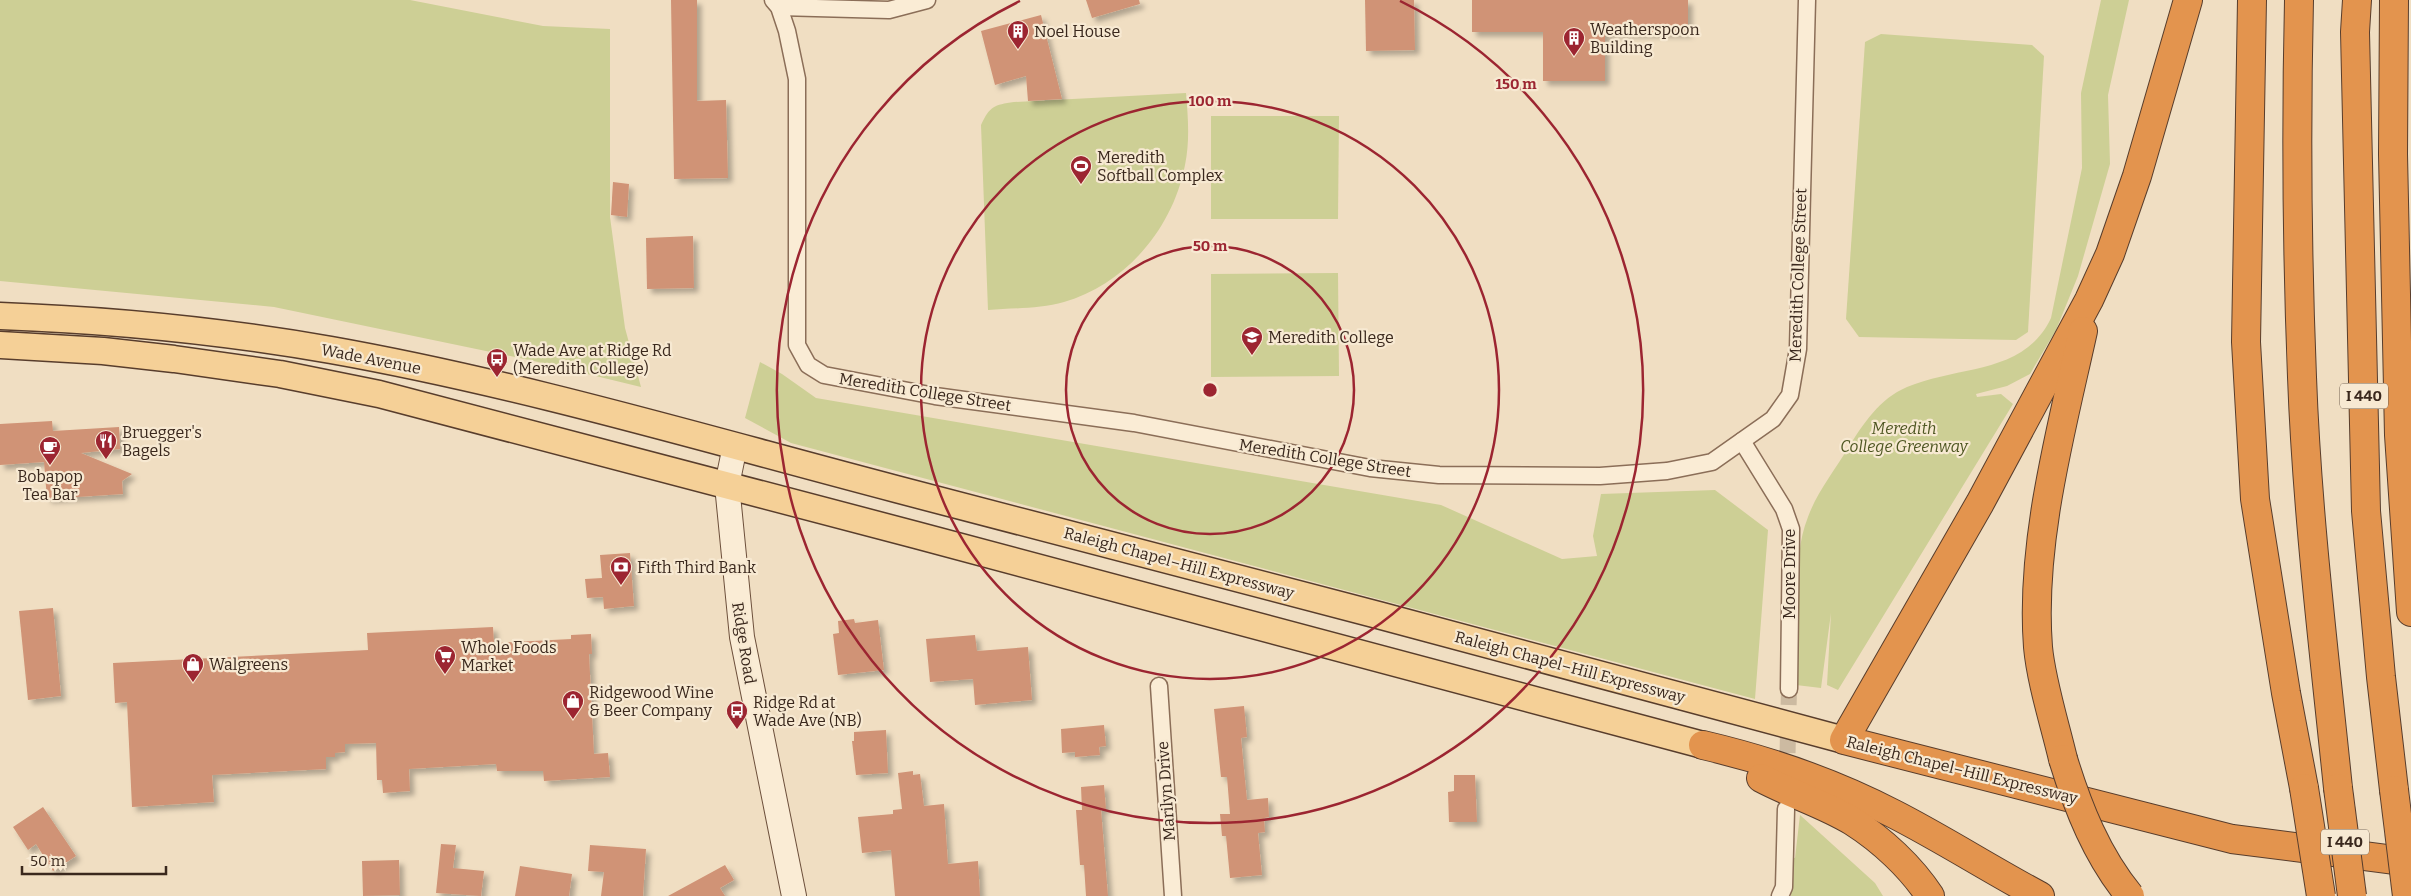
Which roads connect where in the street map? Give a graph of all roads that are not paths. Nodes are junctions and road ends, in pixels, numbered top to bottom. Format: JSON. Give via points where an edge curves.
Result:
{"nodes":[{"id":1,"x":927,"y":0,"type":"edge"},
{"id":2,"x":1807,"y":0,"type":"edge"},
{"id":3,"x":2188,"y":0,"type":"edge"},
{"id":4,"x":2252,"y":0,"type":"edge"},
{"id":5,"x":2299,"y":0,"type":"edge"},
{"id":6,"x":2357,"y":0,"type":"edge"},
{"id":7,"x":2394,"y":0,"type":"edge"},
{"id":8,"x":776,"y":4,"type":"edge"},
{"id":9,"x":2089,"y":300,"type":"junction"},
{"id":10,"x":0,"y":316,"type":"edge"},
{"id":11,"x":0,"y":345,"type":"edge"},
{"id":12,"x":1742,"y":441,"type":"junction"},
{"id":13,"x":735,"y":446,"type":"junction"},
{"id":14,"x":727,"y":485,"type":"junction"},
{"id":15,"x":2411,"y":612,"type":"edge"},
{"id":16,"x":1159,"y":686,"type":"dead end"},
{"id":17,"x":1788,"y":690,"type":"tunnel mouth"},
{"id":18,"x":1844,"y":740,"type":"junction"},
{"id":19,"x":1703,"y":746,"type":"junction"},
{"id":20,"x":1786,"y":809,"type":"dead end"},
{"id":21,"x":2411,"y":862,"type":"edge"},
{"id":22,"x":794,"y":896,"type":"edge"},
{"id":23,"x":1174,"y":896,"type":"edge"},
{"id":24,"x":1780,"y":896,"type":"edge"},
{"id":25,"x":1930,"y":896,"type":"edge"},
{"id":26,"x":2040,"y":896,"type":"edge"},
{"id":27,"x":2130,"y":896,"type":"edge"},
{"id":28,"x":2321,"y":896,"type":"edge"},
{"id":29,"x":2352,"y":896,"type":"edge"},
{"id":30,"x":2407,"y":896,"type":"edge"}],
"edges":[{"from":1,"to":8,"type":"street","name":"Meredith College Street","via":[[889,10]]},
{"from":2,"to":12,"type":"street","name":"Meredith College Street","via":[[1798,349],[1790,395],[1774,419]]},
{"from":3,"to":9,"type":"highway","via":[[2137,176],[2110,254]]},
{"from":4,"to":28,"type":"highway","bridge":true,"via":[[2246,342],[2255,499]]},
{"from":5,"to":29,"type":"highway","number":"I 440","bridge":true,"via":[[2296,121],[2302,378],[2338,788]]},
{"from":6,"to":30,"type":"highway","number":"I 440","bridge":true,"via":[[2355,32],[2366,511],[2381,677]]},
{"from":7,"to":15,"type":"highway","via":[[2393,154],[2399,435]]},
{"from":8,"to":12,"type":"street","name":"Meredith College Street","via":[[797,79],[797,345],[808,366],[824,375],[935,396],[1134,423],[1370,468],[1438,475],[1600,476],[1667,471],[1712,462]]},
{"from":9,"to":18,"type":"highway","via":[[1980,502]]},
{"from":9,"to":27,"type":"highway","bridge":true,"via":[[2050,486],[2038,586],[2038,648],[2073,792],[2112,874]]},
{"from":10,"to":13,"type":"main road","name":"Wade Avenue","via":[[191,331],[330,350],[532,393]]},
{"from":11,"to":14,"type":"main road","name":"Wade Avenue","via":[[103,351],[280,374],[379,394]]},
{"from":12,"to":17,"type":"street","name":"Moore Drive","via":[[1784,509],[1790,529]]},
{"from":13,"to":14,"type":"street","name":"Ridge Road"},
{"from":13,"to":18,"type":"main road","name":"Raleigh Chapel–Hill Expressway"},
{"from":14,"to":19,"type":"main road"},
{"from":14,"to":22,"type":"street","name":"Ridge Road","via":[[742,637]]},
{"from":16,"to":23,"type":"street","name":"Marilyn Drive"},
{"from":18,"to":21,"type":"highway","name":"Raleigh Chapel–Hill Expressway","via":[[2232,839]]},
{"from":19,"to":25,"type":"highway","via":[[1852,821],[1886,846]]},
{"from":19,"to":26,"type":"highway","via":[[1737,753],[1843,790],[1893,813]]},
{"from":20,"to":24,"type":"street","via":[[1784,887]]}]}
